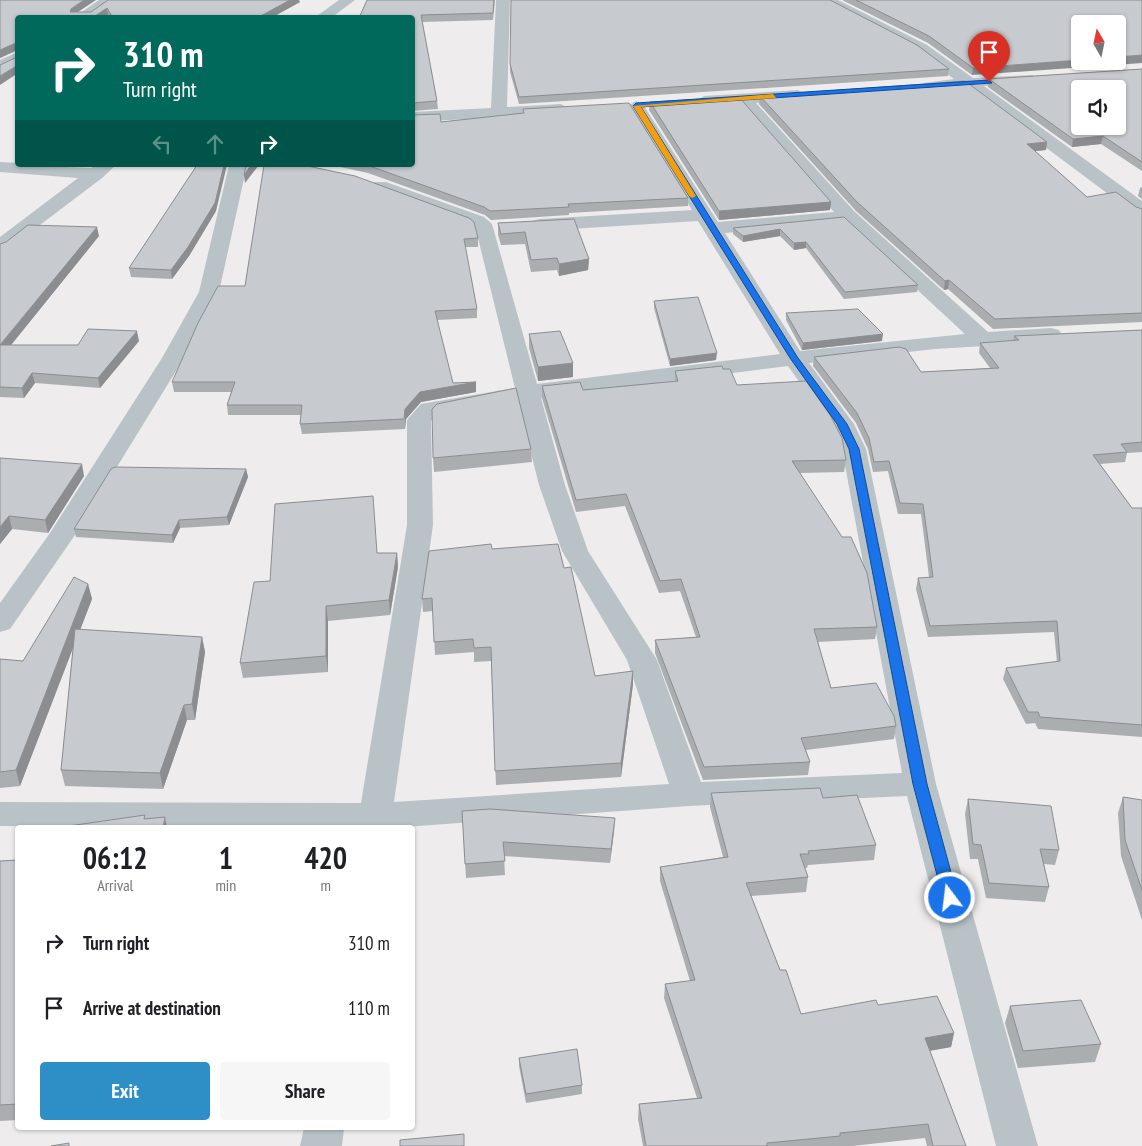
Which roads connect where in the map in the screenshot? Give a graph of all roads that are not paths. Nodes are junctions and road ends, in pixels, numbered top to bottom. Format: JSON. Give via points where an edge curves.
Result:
{"nodes":[{"id":1,"x":109,"y":0,"type":"edge"},
{"id":2,"x":348,"y":0,"type":"edge"},
{"id":3,"x":503,"y":0,"type":"edge"},
{"id":4,"x":827,"y":0,"type":"edge"},
{"id":5,"x":85,"y":15,"type":"edge"},
{"id":6,"x":326,"y":15,"type":"edge"},
{"id":7,"x":15,"y":58,"type":"edge"},
{"id":8,"x":0,"y":67,"type":"edge"},
{"id":9,"x":1047,"y":77,"type":"edge"},
{"id":10,"x":970,"y":83,"type":"junction"},
{"id":11,"x":911,"y":87,"type":"edge"},
{"id":12,"x":812,"y":94,"type":"edge"},
{"id":13,"x":743,"y":98,"type":"junction"},
{"id":14,"x":685,"y":102,"type":"edge"},
{"id":15,"x":636,"y":105,"type":"dead end"},
{"id":16,"x":577,"y":108,"type":"edge"},
{"id":17,"x":499,"y":111,"type":"junction"},
{"id":18,"x":415,"y":118,"type":"edge"},
{"id":19,"x":0,"y":167,"type":"edge"},
{"id":20,"x":238,"y":167,"type":"edge"},
{"id":21,"x":102,"y":170,"type":"edge"},
{"id":22,"x":361,"y":179,"type":"edge"},
{"id":23,"x":1142,"y":210,"type":"edge"},
{"id":24,"x":848,"y":216,"type":"junction"},
{"id":25,"x":708,"y":221,"type":"junction"},
{"id":26,"x":525,"y":225,"type":"edge"},
{"id":27,"x":0,"y":246,"type":"edge"},
{"id":28,"x":1072,"y":334,"type":"edge"},
{"id":29,"x":982,"y":338,"type":"junction"},
{"id":30,"x":794,"y":358,"type":"junction"},
{"id":31,"x":526,"y":391,"type":"junction"},
{"id":32,"x":0,"y":623,"type":"edge"},
{"id":33,"x":920,"y":784,"type":"junction"},
{"id":34,"x":689,"y":794,"type":"junction"},
{"id":35,"x":0,"y":814,"type":"edge"},
{"id":36,"x":375,"y":821,"type":"edge"},
{"id":37,"x":324,"y":1130,"type":"edge"},
{"id":38,"x":320,"y":1146,"type":"edge"},
{"id":39,"x":1017,"y":1146,"type":"edge"}],
"edges":[{"from":1,"to":5,"type":"street"},
{"from":2,"to":6,"type":"street"},
{"from":3,"to":17,"type":"street"},
{"from":4,"to":10,"type":"street","via":[[922,48]]},
{"from":7,"to":8,"type":"street"},
{"from":9,"to":10,"type":"street"},
{"from":10,"to":11,"type":"street"},
{"from":10,"to":23,"type":"street"},
{"from":12,"to":13,"type":"street"},
{"from":13,"to":14,"type":"street"},
{"from":13,"to":24,"type":"street"},
{"from":15,"to":25,"type":"street"},
{"from":16,"to":17,"type":"street"},
{"from":17,"to":18,"type":"street"},
{"from":19,"to":21,"type":"street"},
{"from":20,"to":32,"type":"street","via":[[209,292],[173,358],[67,527]]},
{"from":21,"to":27,"type":"street"},
{"from":22,"to":31,"type":"street","via":[[495,227]]},
{"from":24,"to":25,"type":"street"},
{"from":24,"to":29,"type":"street"},
{"from":25,"to":26,"type":"street"},
{"from":25,"to":30,"type":"street"},
{"from":28,"to":29,"type":"street"},
{"from":29,"to":30,"type":"street"},
{"from":30,"to":31,"type":"street"},
{"from":30,"to":33,"type":"street","via":[[842,424],[854,449]]},
{"from":31,"to":34,"type":"street","via":[[552,485],[575,551],[642,660]]},
{"from":31,"to":36,"type":"street","via":[[429,409],[419,420],[420,524]]},
{"from":33,"to":34,"type":"street"},
{"from":33,"to":39,"type":"street"},
{"from":34,"to":36,"type":"street"},
{"from":35,"to":36,"type":"street"},
{"from":37,"to":38,"type":"street"}]}
